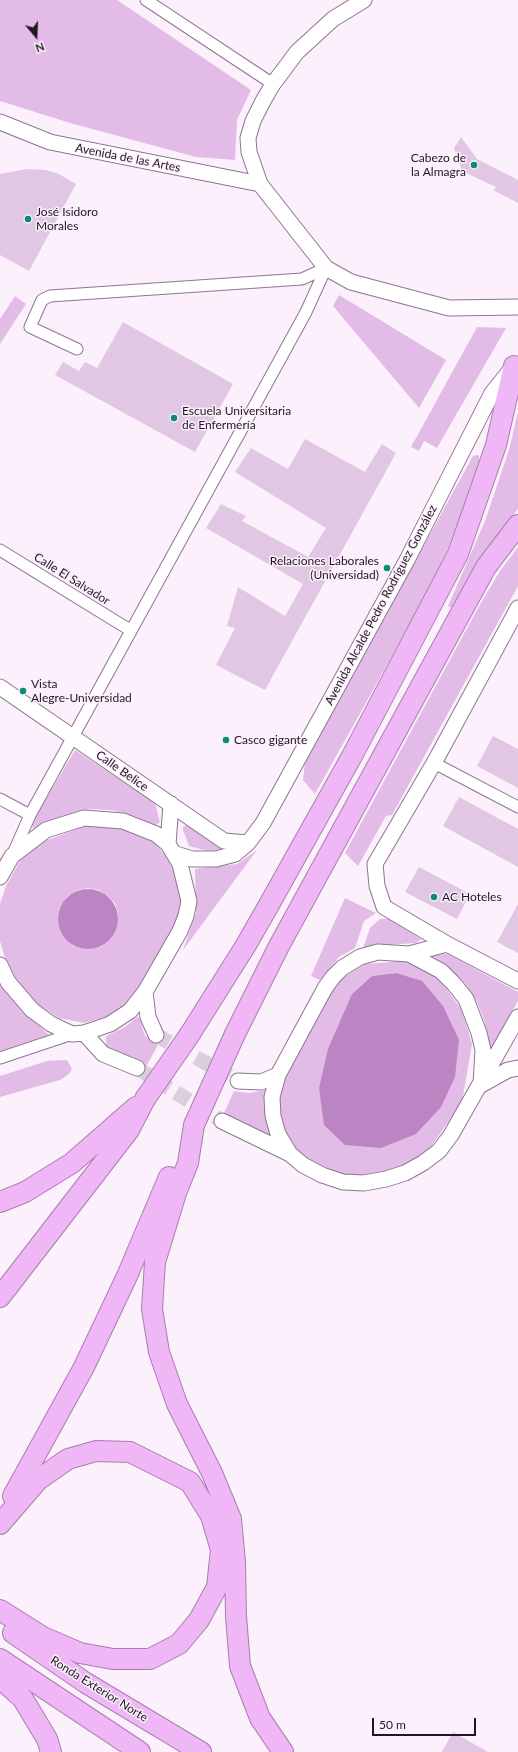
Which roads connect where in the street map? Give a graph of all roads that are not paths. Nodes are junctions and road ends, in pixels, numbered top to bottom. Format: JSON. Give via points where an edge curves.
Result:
{"nodes":[{"id":1,"x":146,"y":0,"type":"edge"},
{"id":2,"x":364,"y":0,"type":"edge"},
{"id":3,"x":273,"y":84,"type":"junction"},
{"id":4,"x":0,"y":122,"type":"edge"},
{"id":5,"x":260,"y":184,"type":"junction"},
{"id":6,"x":326,"y":268,"type":"junction"},
{"id":7,"x":518,"y":307,"type":"edge"},
{"id":8,"x":77,"y":349,"type":"dead end"},
{"id":9,"x":514,"y":366,"type":"joint"},
{"id":10,"x":518,"y":525,"type":"edge"},
{"id":11,"x":0,"y":550,"type":"edge"},
{"id":12,"x":518,"y":608,"type":"edge"},
{"id":13,"x":130,"y":630,"type":"junction"},
{"id":14,"x":0,"y":687,"type":"edge"},
{"id":15,"x":73,"y":737,"type":"junction"},
{"id":16,"x":434,"y":763,"type":"junction"},
{"id":17,"x":0,"y":799,"type":"edge"},
{"id":18,"x":171,"y":804,"type":"junction"},
{"id":19,"x":518,"y":807,"type":"edge"},
{"id":20,"x":30,"y":815,"type":"junction"},
{"id":21,"x":248,"y":843,"type":"junction"},
{"id":22,"x":172,"y":849,"type":"junction"},
{"id":23,"x":12,"y":856,"type":"junction"},
{"id":24,"x":0,"y":877,"type":"edge"},
{"id":25,"x":447,"y":944,"type":"junction"},
{"id":26,"x":408,"y":954,"type":"junction"},
{"id":27,"x":0,"y":965,"type":"edge"},
{"id":28,"x":518,"y":981,"type":"edge"},
{"id":29,"x":145,"y":992,"type":"junction"},
{"id":30,"x":518,"y":1017,"type":"edge"},
{"id":31,"x":78,"y":1034,"type":"junction"},
{"id":32,"x":156,"y":1035,"type":"tunnel mouth"},
{"id":33,"x":0,"y":1058,"type":"edge"},
{"id":34,"x":136,"y":1068,"type":"tunnel mouth"},
{"id":35,"x":518,"y":1068,"type":"edge"},
{"id":36,"x":278,"y":1075,"type":"junction"},
{"id":37,"x":238,"y":1081,"type":"tunnel mouth"},
{"id":38,"x":481,"y":1085,"type":"junction"},
{"id":39,"x":222,"y":1121,"type":"tunnel mouth"},
{"id":40,"x":124,"y":1125,"type":"junction"},
{"id":41,"x":290,"y":1154,"type":"junction"},
{"id":42,"x":183,"y":1160,"type":"junction"},
{"id":43,"x":0,"y":1202,"type":"edge"},
{"id":44,"x":0,"y":1298,"type":"edge"},
{"id":45,"x":0,"y":1519,"type":"edge"},
{"id":46,"x":0,"y":1524,"type":"edge"},
{"id":47,"x":0,"y":1610,"type":"edge"},
{"id":48,"x":0,"y":1624,"type":"edge"},
{"id":49,"x":0,"y":1658,"type":"edge"},
{"id":50,"x":0,"y":1678,"type":"edge"},
{"id":51,"x":51,"y":1752,"type":"edge"},
{"id":52,"x":140,"y":1752,"type":"edge"},
{"id":53,"x":201,"y":1752,"type":"edge"},
{"id":54,"x":283,"y":1752,"type":"edge"}],
"edges":[{"from":1,"to":3,"type":"street"},
{"from":2,"to":3,"type":"street","via":[[333,19],[296,52]]},
{"from":3,"to":5,"type":"street","via":[[253,121],[248,138],[249,152]]},
{"from":4,"to":5,"type":"street","name":"Avenida de las Artes","via":[[50,142]]},
{"from":5,"to":6,"type":"street"},
{"from":6,"to":7,"type":"street","via":[[351,282],[449,308]]},
{"from":6,"to":8,"type":"street","via":[[302,279],[50,296],[42,300],[30,327]]},
{"from":6,"to":13,"type":"street","via":[[306,312]]},
{"from":9,"to":21,"type":"street","name":"Avenida Alcalde Pedro Rodríguez González","via":[[492,392],[407,560],[263,824]]},
{"from":9,"to":40,"type":"highway","bridge":true,"via":[[496,445],[458,554],[352,756],[246,945],[190,1034]]},
{"from":10,"to":42,"type":"highway","bridge":true,"via":[[486,567],[279,946],[194,1125]]},
{"from":11,"to":13,"type":"street","name":"Calle El Salvador"},
{"from":12,"to":16,"type":"street"},
{"from":13,"to":15,"type":"street"},
{"from":14,"to":15,"type":"street","name":"Calle Belice"},
{"from":15,"to":18,"type":"street","name":"Calle Belice"},
{"from":15,"to":20,"type":"street"},
{"from":16,"to":19,"type":"street"},
{"from":16,"to":25,"type":"street","via":[[375,864],[377,886],[384,907]]},
{"from":17,"to":20,"type":"street"},
{"from":18,"to":21,"type":"street","name":"Calle Belice","via":[[224,841]]},
{"from":18,"to":22,"type":"street"},
{"from":20,"to":23,"type":"street"},
{"from":21,"to":22,"type":"street","name":"Avenida Alcalde Pedro Rodríguez González","via":[[235,854],[216,859],[192,858]]},
{"from":22,"to":23,"type":"street","via":[[156,834],[122,821],[84,818],[46,830]]},
{"from":22,"to":29,"type":"street","via":[[186,882],[190,901],[186,916]]},
{"from":23,"to":24,"type":"street"},
{"from":25,"to":26,"type":"street"},
{"from":25,"to":28,"type":"street"},
{"from":26,"to":36,"type":"street","via":[[378,952],[360,957],[342,968],[333,977]]},
{"from":26,"to":38,"type":"street","via":[[441,971],[466,999],[474,1016],[483,1050]]},
{"from":27,"to":31,"type":"street","via":[[8,982],[32,1010],[51,1024]]},
{"from":29,"to":31,"type":"street","via":[[130,1011],[110,1024]]},
{"from":29,"to":32,"type":"street","via":[[148,1016]]},
{"from":30,"to":38,"type":"street"},
{"from":31,"to":33,"type":"street"},
{"from":31,"to":34,"type":"street","via":[[102,1054]]},
{"from":35,"to":38,"type":"street","via":[[508,1070]]},
{"from":36,"to":37,"type":"street","via":[[261,1082]]},
{"from":36,"to":41,"type":"street","via":[[272,1097],[273,1116],[278,1134]]},
{"from":38,"to":41,"type":"street","via":[[439,1151],[405,1173],[378,1180],[343,1182],[303,1165]]},
{"from":39,"to":41,"type":"street"},
{"from":40,"to":43,"type":"highway","via":[[72,1163],[25,1192]]},
{"from":40,"to":44,"type":"highway"},
{"from":42,"to":45,"type":"highway","via":[[84,1367]]},
{"from":42,"to":54,"type":"highway","via":[[155,1262],[152,1308],[159,1352],[178,1404],[231,1519],[240,1666],[260,1718]]},
{"from":46,"to":47,"type":"highway","via":[[38,1480],[68,1459],[96,1451],[130,1452],[190,1482],[211,1516],[221,1550],[217,1587],[199,1620],[179,1644],[150,1659],[113,1659],[80,1653],[43,1637]]},
{"from":48,"to":53,"type":"highway","name":"Ronda Exterior Norte","via":[[86,1683]]},
{"from":49,"to":52,"type":"highway"},
{"from":50,"to":51,"type":"highway","via":[[23,1699],[47,1739]]}]}
